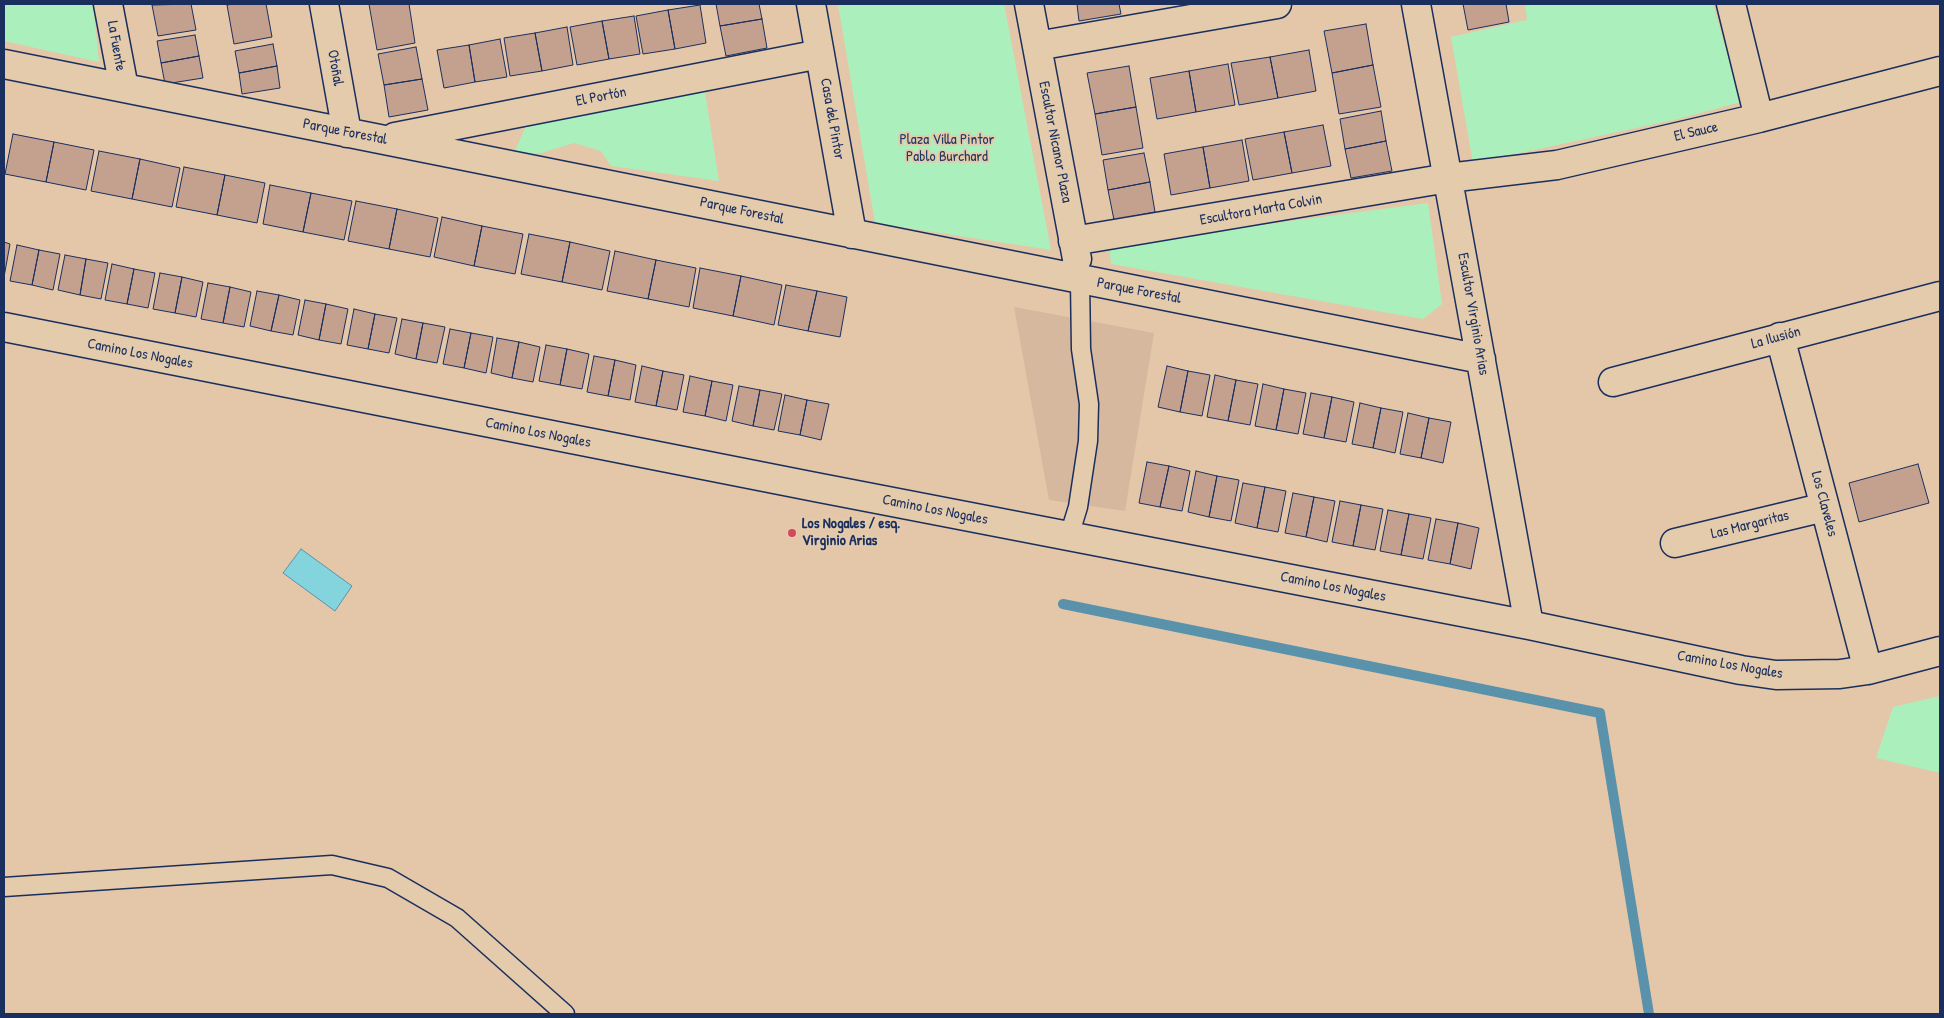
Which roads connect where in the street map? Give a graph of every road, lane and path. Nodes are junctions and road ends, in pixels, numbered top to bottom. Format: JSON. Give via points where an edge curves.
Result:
{"nodes":[{"id":1,"x":108,"y":4,"type":"edge"},
{"id":2,"x":324,"y":4,"type":"edge"},
{"id":3,"x":811,"y":4,"type":"edge"},
{"id":4,"x":1029,"y":4,"type":"edge"},
{"id":5,"x":1277,"y":4,"type":"edge"},
{"id":6,"x":1416,"y":4,"type":"edge"},
{"id":7,"x":1731,"y":4,"type":"edge"},
{"id":8,"x":1037,"y":46,"type":"junction"},
{"id":9,"x":820,"y":54,"type":"junction"},
{"id":10,"x":4,"y":64,"type":"edge"},
{"id":11,"x":1940,"y":71,"type":"edge"},
{"id":12,"x":124,"y":88,"type":"junction"},
{"id":13,"x":1759,"y":118,"type":"junction"},
{"id":14,"x":347,"y":133,"type":"junction"},
{"id":15,"x":382,"y":140,"type":"junction"},
{"id":16,"x":1448,"y":178,"type":"junction"},
{"id":17,"x":852,"y":234,"type":"junction"},
{"id":18,"x":1073,"y":242,"type":"junction"},
{"id":19,"x":1080,"y":280,"type":"junction"},
{"id":20,"x":1940,"y":296,"type":"edge"},
{"id":21,"x":4,"y":327,"type":"edge"},
{"id":22,"x":1780,"y":337,"type":"junction"},
{"id":23,"x":1481,"y":359,"type":"junction"},
{"id":24,"x":1613,"y":382,"type":"dead end"},
{"id":25,"x":1825,"y":507,"type":"junction"},
{"id":26,"x":1069,"y":536,"type":"junction"},
{"id":27,"x":1675,"y":543,"type":"dead end"},
{"id":28,"x":1529,"y":625,"type":"junction"},
{"id":29,"x":1940,"y":651,"type":"edge"},
{"id":30,"x":1868,"y":670,"type":"junction"},
{"id":31,"x":4,"y":887,"type":"edge"},
{"id":32,"x":566,"y":1014,"type":"edge"}],
"edges":[{"from":1,"to":12,"type":"street","name":"La Fuente"},
{"from":2,"to":14,"type":"street","name":"Otoñal"},
{"from":3,"to":9,"type":"street","name":"Casa del Pintor"},
{"from":4,"to":8,"type":"street","name":"Escultor Nicanor Plaza"},
{"from":5,"to":8,"type":"street"},
{"from":6,"to":16,"type":"street","name":"Escultor Virginio Arias"},
{"from":7,"to":13,"type":"street"},
{"from":8,"to":18,"type":"street","name":"Escultor Nicanor Plaza"},
{"from":9,"to":15,"type":"street","name":"El Portón"},
{"from":9,"to":17,"type":"street","name":"Casa del Pintor"},
{"from":10,"to":12,"type":"street","name":"Parque Forestal"},
{"from":11,"to":13,"type":"street","name":"El Sauce"},
{"from":12,"to":14,"type":"street","name":"Parque Forestal"},
{"from":13,"to":16,"type":"street","name":"El Sauce","via":[[1557,165]]},
{"from":14,"to":15,"type":"street","name":"Parque Forestal"},
{"from":15,"to":17,"type":"street","name":"Parque Forestal"},
{"from":16,"to":18,"type":"street","name":"Escultora Marta Colvin"},
{"from":16,"to":23,"type":"street","name":"Escultor Virginio Arias"},
{"from":17,"to":19,"type":"street","name":"Parque Forestal"},
{"from":18,"to":19,"type":"street","name":"Escultor Nicanor Plaza"},
{"from":19,"to":23,"type":"street","name":"Parque Forestal"},
{"from":19,"to":26,"type":"lane","via":[[1080,332],[1089,404],[1088,440],[1078,506]]},
{"from":20,"to":22,"type":"street","name":"La Ilusión"},
{"from":21,"to":26,"type":"street","name":"Camino Los Nogales"},
{"from":22,"to":24,"type":"street","name":"La Ilusión"},
{"from":22,"to":25,"type":"street","name":"Los Claveles"},
{"from":23,"to":28,"type":"street","name":"Escultor Virginio Arias"},
{"from":25,"to":27,"type":"street","name":"Las Margaritas"},
{"from":25,"to":30,"type":"street","name":"Los Claveles"},
{"from":26,"to":28,"type":"street","name":"Camino Los Nogales"},
{"from":28,"to":30,"type":"street","name":"Camino Los Nogales","via":[[1776,675],[1811,676]]},
{"from":29,"to":30,"type":"street","name":"Camino Los Nogales"},
{"from":31,"to":32,"type":"lane","via":[[332,865],[388,878],[457,918]]}]}
